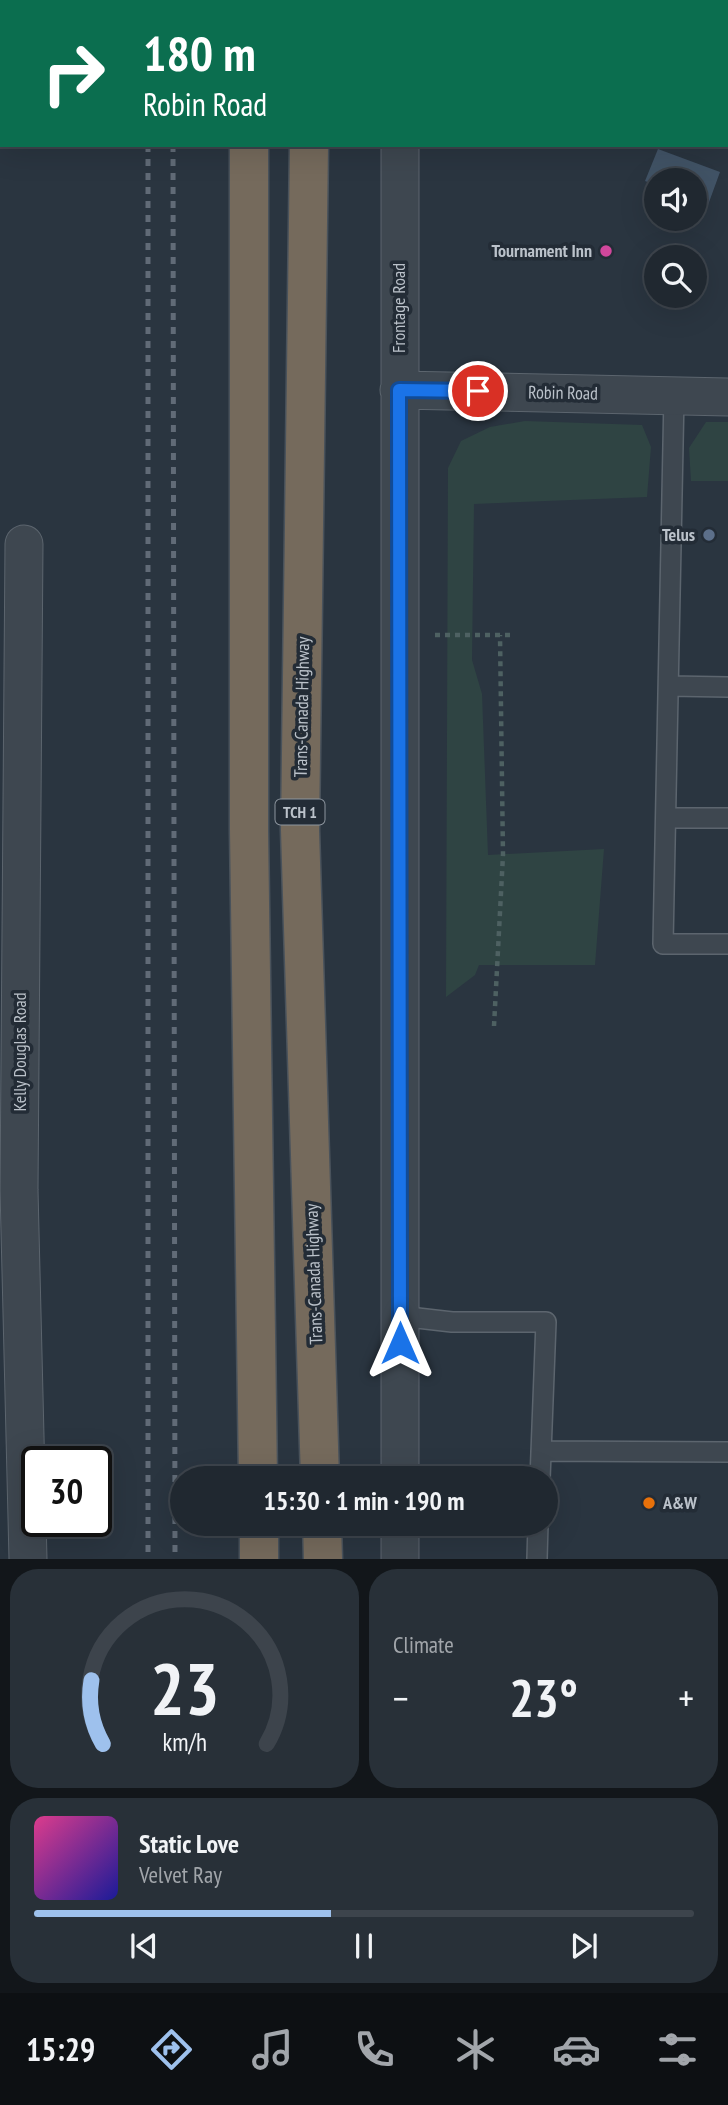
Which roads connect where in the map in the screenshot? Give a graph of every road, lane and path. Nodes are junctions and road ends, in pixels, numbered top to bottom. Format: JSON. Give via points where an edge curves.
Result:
{"nodes":[{"id":1,"x":249,"y":147,"type":"edge"},
{"id":2,"x":309,"y":147,"type":"edge"},
{"id":3,"x":400,"y":147,"type":"edge"},
{"id":4,"x":399,"y":390,"type":"junction"},
{"id":5,"x":674,"y":396,"type":"junction"},
{"id":6,"x":728,"y":397,"type":"edge"},
{"id":7,"x":24,"y":544,"type":"dead end"},
{"id":8,"x":399,"y":634,"type":"junction"},
{"id":9,"x":500,"y":635,"type":"junction"},
{"id":10,"x":513,"y":635,"type":"dead end"},
{"id":11,"x":670,"y":686,"type":"junction"},
{"id":12,"x":728,"y":687,"type":"edge"},
{"id":13,"x":667,"y":818,"type":"junction"},
{"id":14,"x":728,"y":818,"type":"edge"},
{"id":15,"x":728,"y":944,"type":"edge"},
{"id":16,"x":494,"y":1026,"type":"dead end"},
{"id":17,"x":400,"y":1316,"type":"junction"},
{"id":18,"x":541,"y":1451,"type":"junction"},
{"id":19,"x":728,"y":1452,"type":"edge"},
{"id":20,"x":258,"y":1466,"type":"edge"},
{"id":21,"x":320,"y":1466,"type":"edge"},
{"id":22,"x":400,"y":1466,"type":"edge"},
{"id":23,"x":540,"y":1466,"type":"edge"},
{"id":24,"x":259,"y":1536,"type":"edge"},
{"id":25,"x":322,"y":1536,"type":"edge"},
{"id":26,"x":400,"y":1536,"type":"edge"},
{"id":27,"x":538,"y":1536,"type":"edge"},
{"id":28,"x":28,"y":1559,"type":"edge"},
{"id":29,"x":259,"y":1559,"type":"edge"},
{"id":30,"x":323,"y":1559,"type":"edge"},
{"id":31,"x":400,"y":1559,"type":"edge"},
{"id":32,"x":537,"y":1559,"type":"edge"}],
"edges":[{"from":1,"to":20,"type":"highway","via":[[249,816]]},
{"from":2,"to":21,"type":"highway","name":"Trans-Canada Highway","number":"TCH 1","via":[[300,830]]},
{"from":3,"to":4,"type":"street","name":"Frontage Road"},
{"from":4,"to":5,"type":"street","name":"Robin Road"},
{"from":4,"to":8,"type":"street","name":"Frontage Road"},
{"from":5,"to":6,"type":"street","name":"Robin Road"},
{"from":5,"to":11,"type":"lane"},
{"from":7,"to":28,"type":"street","name":"Kelly Douglas Road","via":[[19,1190]]},
{"from":8,"to":9,"type":"path"},
{"from":8,"to":17,"type":"street","name":"Frontage Road"},
{"from":9,"to":10,"type":"path"},
{"from":9,"to":16,"type":"path","via":[[503,855]]},
{"from":11,"to":12,"type":"lane"},
{"from":11,"to":13,"type":"lane"},
{"from":13,"to":14,"type":"lane"},
{"from":13,"to":15,"type":"lane","via":[[663,944]]},
{"from":17,"to":18,"type":"lane","via":[[452,1322],[546,1322]]},
{"from":17,"to":22,"type":"street","name":"Frontage Road"},
{"from":18,"to":19,"type":"lane"},
{"from":18,"to":23,"type":"lane"},
{"from":24,"to":29,"type":"highway"},
{"from":25,"to":30,"type":"highway"},
{"from":26,"to":31,"type":"street"},
{"from":27,"to":32,"type":"lane"}]}
